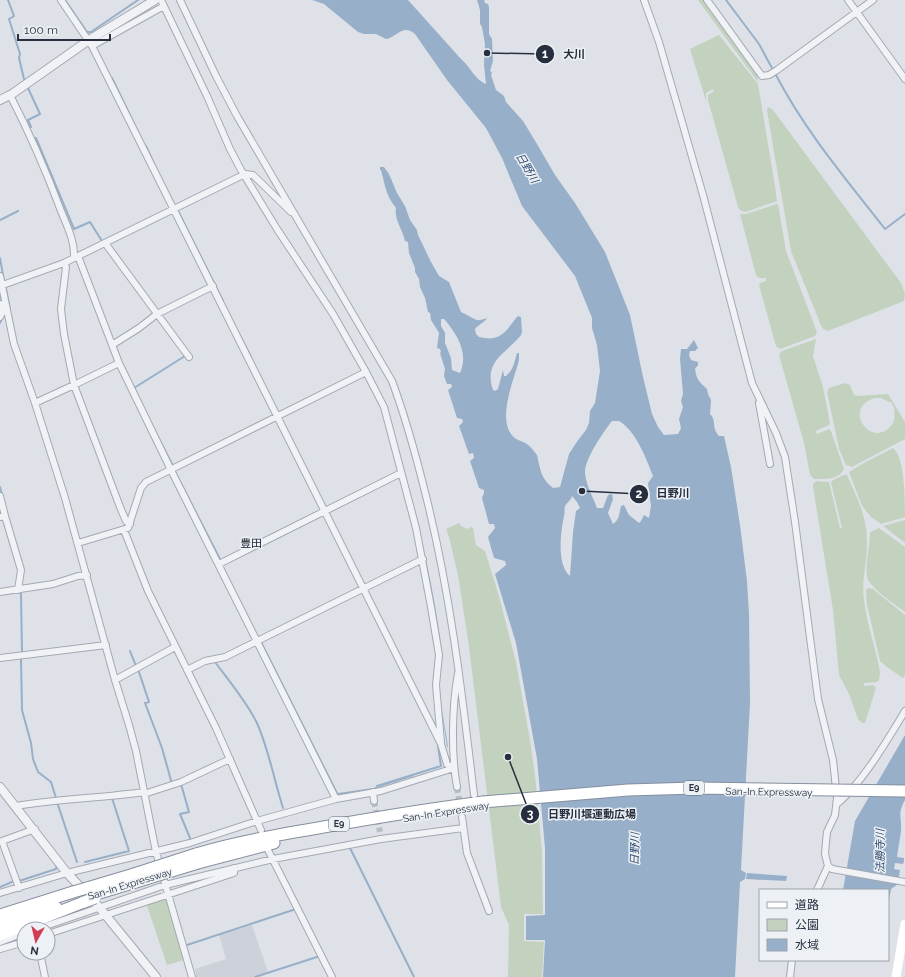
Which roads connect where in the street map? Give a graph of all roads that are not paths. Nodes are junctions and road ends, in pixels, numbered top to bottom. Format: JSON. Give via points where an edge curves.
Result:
{"nodes":[{"id":1,"x":61,"y":0,"type":"edge"},
{"id":2,"x":155,"y":0,"type":"edge"},
{"id":3,"x":180,"y":0,"type":"edge"},
{"id":4,"x":644,"y":0,"type":"edge"},
{"id":5,"x":707,"y":0,"type":"edge"},
{"id":6,"x":848,"y":0,"type":"edge"},
{"id":7,"x":873,"y":0,"type":"edge"},
{"id":8,"x":163,"y":3,"type":"edge"},
{"id":9,"x":857,"y":12,"type":"junction"},
{"id":10,"x":91,"y":43,"type":"junction"},
{"id":11,"x":905,"y":79,"type":"edge"},
{"id":12,"x":10,"y":95,"type":"junction"},
{"id":13,"x":0,"y":100,"type":"edge"},
{"id":14,"x":243,"y":174,"type":"junction"},
{"id":15,"x":174,"y":209,"type":"junction"},
{"id":16,"x":294,"y":214,"type":"junction"},
{"id":17,"x":105,"y":243,"type":"junction"},
{"id":18,"x":76,"y":257,"type":"junction"},
{"id":19,"x":64,"y":263,"type":"junction"},
{"id":20,"x":0,"y":276,"type":"edge"},
{"id":21,"x":1,"y":286,"type":"edge"},
{"id":22,"x":213,"y":286,"type":"junction"},
{"id":23,"x":0,"y":304,"type":"edge"},
{"id":24,"x":157,"y":314,"type":"junction"},
{"id":25,"x":0,"y":318,"type":"edge"},
{"id":26,"x":112,"y":345,"type":"junction"},
{"id":27,"x":189,"y":357,"type":"dead end"},
{"id":28,"x":120,"y":363,"type":"junction"},
{"id":29,"x":366,"y":372,"type":"junction"},
{"id":30,"x":74,"y":386,"type":"junction"},
{"id":31,"x":758,"y":396,"type":"junction"},
{"id":32,"x":35,"y":403,"type":"junction"},
{"id":33,"x":277,"y":416,"type":"junction"},
{"id":34,"x":770,"y":464,"type":"dead end"},
{"id":35,"x":171,"y":470,"type":"junction"},
{"id":36,"x":401,"y":473,"type":"junction"},
{"id":37,"x":0,"y":496,"type":"edge"},
{"id":38,"x":324,"y":511,"type":"junction"},
{"id":39,"x":2,"y":516,"type":"edge"},
{"id":40,"x":127,"y":528,"type":"junction"},
{"id":41,"x":78,"y":543,"type":"junction"},
{"id":42,"x":423,"y":559,"type":"junction"},
{"id":43,"x":219,"y":564,"type":"junction"},
{"id":44,"x":87,"y":575,"type":"junction"},
{"id":45,"x":363,"y":588,"type":"junction"},
{"id":46,"x":18,"y":590,"type":"junction"},
{"id":47,"x":0,"y":592,"type":"edge"},
{"id":48,"x":257,"y":641,"type":"junction"},
{"id":49,"x":106,"y":645,"type":"junction"},
{"id":50,"x":175,"y":647,"type":"junction"},
{"id":51,"x":0,"y":658,"type":"edge"},
{"id":52,"x":459,"y":666,"type":"junction"},
{"id":53,"x":189,"y":669,"type":"junction"},
{"id":54,"x":115,"y":680,"type":"junction"},
{"id":55,"x":905,"y":711,"type":"edge"},
{"id":56,"x":441,"y":744,"type":"junction"},
{"id":57,"x":230,"y":759,"type":"junction"},
{"id":58,"x":454,"y":768,"type":"junction"},
{"id":59,"x":0,"y":787,"type":"edge"},
{"id":60,"x":457,"y":787,"type":"tunnel mouth"},
{"id":61,"x":905,"y":791,"type":"edge"},
{"id":62,"x":373,"y":792,"type":"junction"},
{"id":63,"x":144,"y":793,"type":"junction"},
{"id":64,"x":905,"y":795,"type":"edge"},
{"id":65,"x":336,"y":799,"type":"junction"},
{"id":66,"x":374,"y":801,"type":"tunnel mouth"},
{"id":67,"x":480,"y":801,"type":"junction"},
{"id":68,"x":838,"y":803,"type":"junction"},
{"id":69,"x":16,"y":806,"type":"junction"},
{"id":70,"x":462,"y":817,"type":"tunnel mouth"},
{"id":71,"x":257,"y":821,"type":"junction"},
{"id":72,"x":463,"y":828,"type":"junction"},
{"id":73,"x":34,"y":829,"type":"junction"},
{"id":74,"x":261,"y":830,"type":"dead end"},
{"id":75,"x":1,"y":842,"type":"edge"},
{"id":76,"x":268,"y":850,"type":"dead end"},
{"id":77,"x":156,"y":852,"type":"junction"},
{"id":78,"x":275,"y":858,"type":"junction"},
{"id":79,"x":830,"y":867,"type":"junction"},
{"id":80,"x":234,"y":868,"type":"junction"},
{"id":81,"x":67,"y":873,"type":"junction"},
{"id":82,"x":135,"y":878,"type":"junction"},
{"id":83,"x":905,"y":882,"type":"edge"},
{"id":84,"x":165,"y":885,"type":"junction"},
{"id":85,"x":19,"y":888,"type":"junction"},
{"id":86,"x":818,"y":889,"type":"edge"},
{"id":87,"x":0,"y":894,"type":"edge"},
{"id":88,"x":168,"y":895,"type":"junction"},
{"id":89,"x":79,"y":898,"type":"junction"},
{"id":90,"x":98,"y":904,"type":"junction"},
{"id":91,"x":0,"y":907,"type":"edge"},
{"id":92,"x":489,"y":911,"type":"dead end"},
{"id":93,"x":0,"y":915,"type":"edge"},
{"id":94,"x":56,"y":921,"type":"edge"},
{"id":95,"x":0,"y":924,"type":"edge"},
{"id":96,"x":905,"y":924,"type":"edge"},
{"id":97,"x":905,"y":927,"type":"edge"},
{"id":98,"x":56,"y":929,"type":"edge"},
{"id":99,"x":0,"y":935,"type":"edge"},
{"id":100,"x":16,"y":936,"type":"edge"},
{"id":101,"x":0,"y":942,"type":"edge"},
{"id":102,"x":16,"y":944,"type":"edge"},
{"id":103,"x":0,"y":949,"type":"edge"},
{"id":104,"x":42,"y":961,"type":"edge"},
{"id":105,"x":792,"y":961,"type":"edge"},
{"id":106,"x":45,"y":977,"type":"edge"},
{"id":107,"x":156,"y":977,"type":"edge"},
{"id":108,"x":192,"y":977,"type":"edge"},
{"id":109,"x":332,"y":977,"type":"edge"},
{"id":110,"x":790,"y":977,"type":"edge"},
{"id":111,"x":896,"y":977,"type":"edge"}],
"edges":[{"from":1,"to":10,"type":"street"},
{"from":2,"to":10,"type":"street"},
{"from":3,"to":16,"type":"street","via":[[237,116]]},
{"from":4,"to":31,"type":"street","via":[[675,96],[752,383]]},
{"from":5,"to":9,"type":"street","via":[[762,76],[777,70]]},
{"from":6,"to":9,"type":"street"},
{"from":7,"to":9,"type":"street"},
{"from":8,"to":10,"type":"street"},
{"from":8,"to":14,"type":"street"},
{"from":9,"to":11,"type":"street"},
{"from":10,"to":12,"type":"street"},
{"from":10,"to":15,"type":"street"},
{"from":12,"to":13,"type":"street"},
{"from":12,"to":18,"type":"street","via":[[52,188],[71,236]]},
{"from":14,"to":15,"type":"street"},
{"from":14,"to":16,"type":"street","via":[[253,175]]},
{"from":14,"to":29,"type":"street","via":[[333,314]]},
{"from":15,"to":17,"type":"street"},
{"from":15,"to":22,"type":"street"},
{"from":16,"to":52,"type":"street","via":[[392,381],[432,518]]},
{"from":17,"to":18,"type":"street"},
{"from":17,"to":24,"type":"street"},
{"from":18,"to":19,"type":"street"},
{"from":18,"to":26,"type":"street"},
{"from":19,"to":21,"type":"street"},
{"from":19,"to":30,"type":"street","via":[[66,267],[61,309]]},
{"from":20,"to":21,"type":"street"},
{"from":21,"to":32,"type":"street","via":[[14,344]]},
{"from":22,"to":24,"type":"street"},
{"from":22,"to":33,"type":"street"},
{"from":23,"to":25,"type":"street"},
{"from":24,"to":26,"type":"street"},
{"from":24,"to":27,"type":"street"},
{"from":26,"to":28,"type":"street"},
{"from":28,"to":30,"type":"street"},
{"from":28,"to":35,"type":"street"},
{"from":29,"to":33,"type":"street"},
{"from":29,"to":36,"type":"street","via":[[385,411]]},
{"from":30,"to":32,"type":"street"},
{"from":30,"to":40,"type":"street"},
{"from":31,"to":34,"type":"street"},
{"from":31,"to":68,"type":"street","via":[[785,457],[818,699],[833,760]]},
{"from":32,"to":41,"type":"street"},
{"from":33,"to":35,"type":"street"},
{"from":33,"to":38,"type":"street"},
{"from":35,"to":40,"type":"street","via":[[144,483]]},
{"from":35,"to":43,"type":"street"},
{"from":36,"to":38,"type":"street"},
{"from":36,"to":42,"type":"street"},
{"from":37,"to":39,"type":"street"},
{"from":38,"to":43,"type":"street"},
{"from":38,"to":45,"type":"street"},
{"from":39,"to":46,"type":"street","via":[[21,570]]},
{"from":40,"to":41,"type":"street"},
{"from":40,"to":50,"type":"street","via":[[148,591]]},
{"from":41,"to":44,"type":"street"},
{"from":42,"to":45,"type":"street"},
{"from":42,"to":56,"type":"street","via":[[439,656],[436,685]]},
{"from":43,"to":48,"type":"street"},
{"from":44,"to":46,"type":"street"},
{"from":44,"to":49,"type":"street"},
{"from":45,"to":48,"type":"street"},
{"from":45,"to":56,"type":"street"},
{"from":46,"to":47,"type":"street"},
{"from":48,"to":53,"type":"street","via":[[225,657],[205,661]]},
{"from":48,"to":65,"type":"street"},
{"from":49,"to":51,"type":"street"},
{"from":49,"to":54,"type":"street"},
{"from":50,"to":53,"type":"street"},
{"from":50,"to":54,"type":"street"},
{"from":52,"to":58,"type":"street","via":[[454,717]]},
{"from":52,"to":67,"type":"street"},
{"from":53,"to":57,"type":"street"},
{"from":54,"to":63,"type":"street","via":[[136,751]]},
{"from":55,"to":68,"type":"street","via":[[862,776]]},
{"from":56,"to":58,"type":"street","via":[[447,764]]},
{"from":57,"to":63,"type":"street","via":[[181,782]]},
{"from":57,"to":71,"type":"street"},
{"from":58,"to":60,"type":"street"},
{"from":58,"to":62,"type":"street"},
{"from":59,"to":69,"type":"street"},
{"from":61,"to":67,"type":"highway","name":"San-In Expressway","number":"E9","bridge":true,"via":[[695,788],[620,790]]},
{"from":62,"to":65,"type":"street"},
{"from":62,"to":66,"type":"street"},
{"from":63,"to":69,"type":"street","via":[[61,799]]},
{"from":63,"to":77,"type":"street"},
{"from":64,"to":67,"type":"highway","name":"San-In Expressway","number":"E9","bridge":true,"via":[[695,791]]},
{"from":65,"to":71,"type":"street"},
{"from":67,"to":82,"type":"highway","name":"San-In Expressway","number":"E9","bridge":true,"via":[[197,858]]},
{"from":68,"to":79,"type":"street","via":[[827,832],[825,854]]},
{"from":69,"to":73,"type":"street"},
{"from":70,"to":72,"type":"street"},
{"from":71,"to":74,"type":"street"},
{"from":71,"to":77,"type":"street"},
{"from":72,"to":78,"type":"street","via":[[381,836]]},
{"from":72,"to":92,"type":"street","via":[[467,853]]},
{"from":73,"to":75,"type":"street"},
{"from":73,"to":81,"type":"street"},
{"from":75,"to":85,"type":"street"},
{"from":76,"to":78,"type":"street"},
{"from":77,"to":81,"type":"street"},
{"from":77,"to":84,"type":"street"},
{"from":78,"to":80,"type":"street"},
{"from":78,"to":109,"type":"street"},
{"from":79,"to":83,"type":"street"},
{"from":79,"to":86,"type":"street"},
{"from":80,"to":84,"type":"street"},
{"from":80,"to":88,"type":"street","via":[[234,874]]},
{"from":81,"to":85,"type":"street"},
{"from":81,"to":90,"type":"street"},
{"from":82,"to":90,"type":"highway","name":"San-In Expressway","number":"E9"},
{"from":82,"to":90,"type":"highway","name":"San-In Expressway","number":"E9"},
{"from":84,"to":88,"type":"street"},
{"from":84,"to":90,"type":"street"},
{"from":85,"to":87,"type":"street"},
{"from":88,"to":90,"type":"street"},
{"from":88,"to":108,"type":"street"},
{"from":89,"to":90,"type":"highway","name":"San-In Expressway","number":"E9","bridge":true},
{"from":89,"to":91,"type":"highway","via":[[56,893]]},
{"from":89,"to":93,"type":"highway","name":"San-In Expressway","number":"E9"},
{"from":89,"to":95,"type":"highway","name":"San-In Expressway","number":"E9"},
{"from":89,"to":99,"type":"highway"},
{"from":90,"to":94,"type":"street"},
{"from":90,"to":98,"type":"street"},
{"from":90,"to":107,"type":"street"},
{"from":96,"to":97,"type":"main road"},
{"from":97,"to":111,"type":"main road"},
{"from":100,"to":101,"type":"street"},
{"from":102,"to":103,"type":"street"},
{"from":104,"to":106,"type":"street"},
{"from":105,"to":110,"type":"street"}]}
